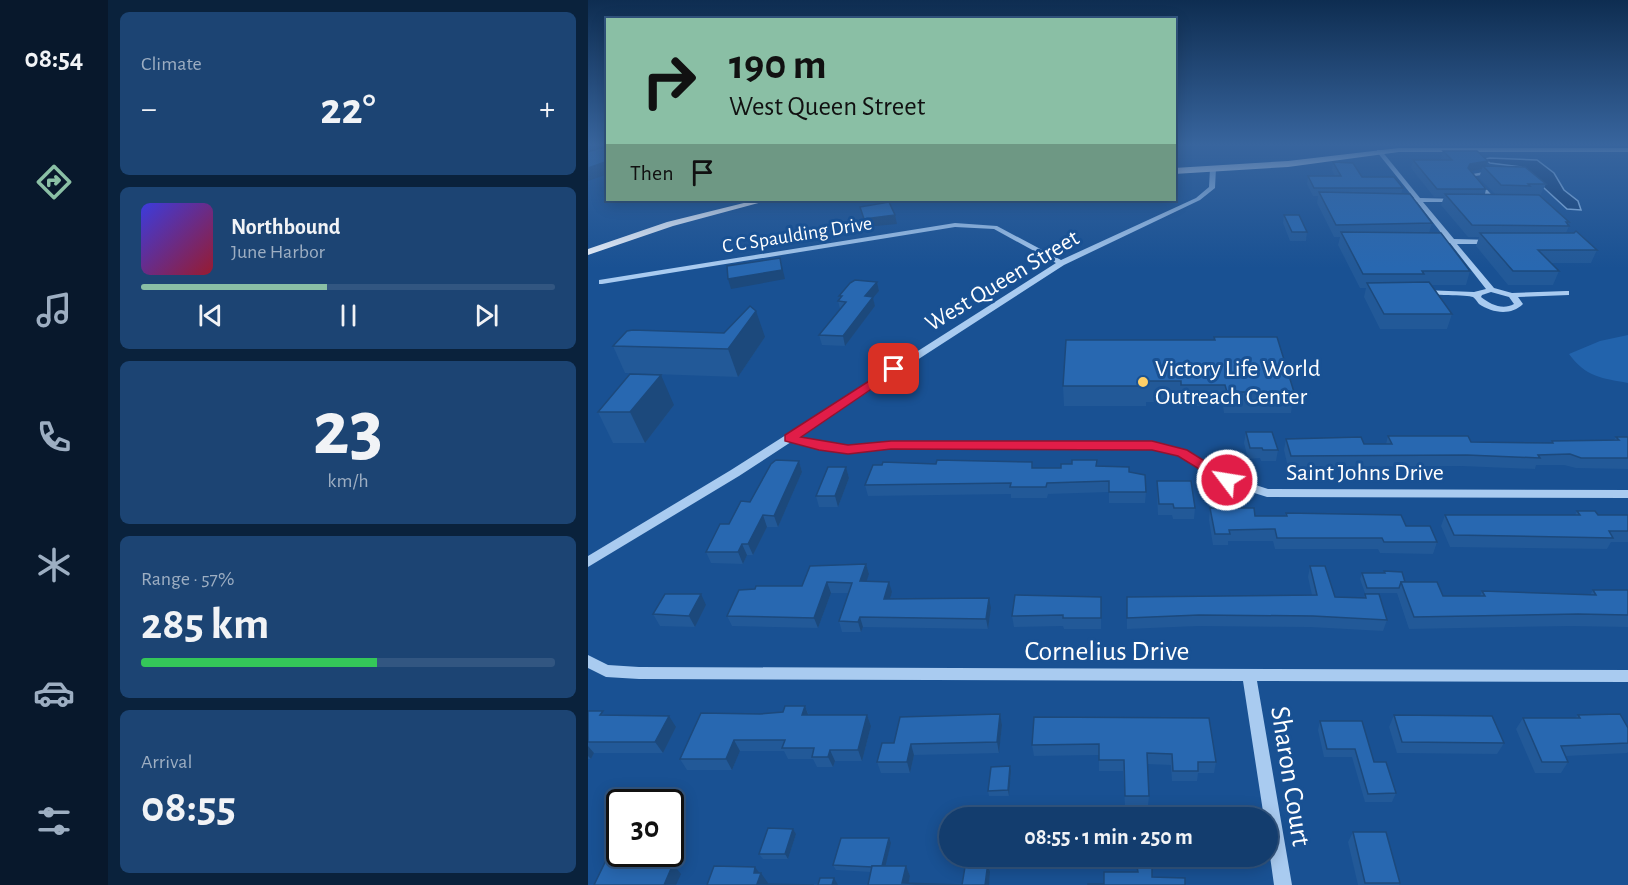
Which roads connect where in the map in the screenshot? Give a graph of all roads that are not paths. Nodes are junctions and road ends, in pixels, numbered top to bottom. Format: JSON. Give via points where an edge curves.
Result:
{"nodes":[{"id":1,"x":1212,"y":185,"type":"edge"},
{"id":2,"x":1408,"y":185,"type":"edge"},
{"id":3,"x":1480,"y":185,"type":"edge"},
{"id":4,"x":1390,"y":200,"type":"edge"},
{"id":5,"x":1420,"y":200,"type":"junction"},
{"id":6,"x":1463,"y":200,"type":"edge"},
{"id":7,"x":1485,"y":200,"type":"edge"},
{"id":8,"x":726,"y":201,"type":"edge"},
{"id":9,"x":761,"y":201,"type":"edge"},
{"id":10,"x":1494,"y":201,"type":"junction"},
{"id":11,"x":1503,"y":202,"type":"edge"},
{"id":12,"x":588,"y":241,"type":"edge"},
{"id":13,"x":1429,"y":241,"type":"edge"},
{"id":14,"x":1452,"y":242,"type":"junction"},
{"id":15,"x":1498,"y":242,"type":"edge"},
{"id":16,"x":588,"y":252,"type":"edge"},
{"id":17,"x":1061,"y":263,"type":"junction"},
{"id":18,"x":602,"y":282,"type":"dead end"},
{"id":19,"x":1491,"y":290,"type":"junction"},
{"id":20,"x":1417,"y":292,"type":"edge"},
{"id":21,"x":1566,"y":293,"type":"dead end"},
{"id":22,"x":1476,"y":295,"type":"junction"},
{"id":23,"x":1512,"y":295,"type":"junction"},
{"id":24,"x":790,"y":438,"type":"junction"},
{"id":25,"x":1628,"y":494,"type":"edge"},
{"id":26,"x":588,"y":562,"type":"edge"},
{"id":27,"x":588,"y":661,"type":"edge"},
{"id":28,"x":1249,"y":676,"type":"junction"},
{"id":29,"x":1628,"y":676,"type":"edge"},
{"id":30,"x":1282,"y":885,"type":"edge"}],
"edges":[{"from":1,"to":17,"type":"street","name":"West Queen Street","via":[[1198,199]]},
{"from":2,"to":5,"type":"street"},
{"from":3,"to":10,"type":"street"},
{"from":4,"to":5,"type":"street"},
{"from":5,"to":6,"type":"street"},
{"from":5,"to":14,"type":"street"},
{"from":7,"to":10,"type":"street"},
{"from":8,"to":12,"type":"main road"},
{"from":9,"to":16,"type":"main road","via":[[670,224]]},
{"from":10,"to":11,"type":"street"},
{"from":13,"to":14,"type":"street"},
{"from":14,"to":15,"type":"street"},
{"from":14,"to":19,"type":"street"},
{"from":17,"to":18,"type":"street","name":"C C Spaulding Drive","via":[[995,227],[977,224]]},
{"from":17,"to":24,"type":"street","name":"West Queen Street"},
{"from":19,"to":22,"type":"street"},
{"from":19,"to":23,"type":"street"},
{"from":20,"to":22,"type":"street"},
{"from":21,"to":23,"type":"street"},
{"from":22,"to":23,"type":"street","via":[[1484,304],[1509,309],[1519,304]]},
{"from":24,"to":25,"type":"street","name":"Saint Johns Drive","via":[[848,449],[891,445],[1152,446],[1182,453],[1227,480],[1267,493]]},
{"from":24,"to":26,"type":"street","name":"West Queen Street"},
{"from":27,"to":28,"type":"street","name":"Cornelius Drive","via":[[606,671],[639,673]]},
{"from":28,"to":29,"type":"street","name":"Cornelius Drive"},
{"from":28,"to":30,"type":"street","name":"Sharon Court"}]}
